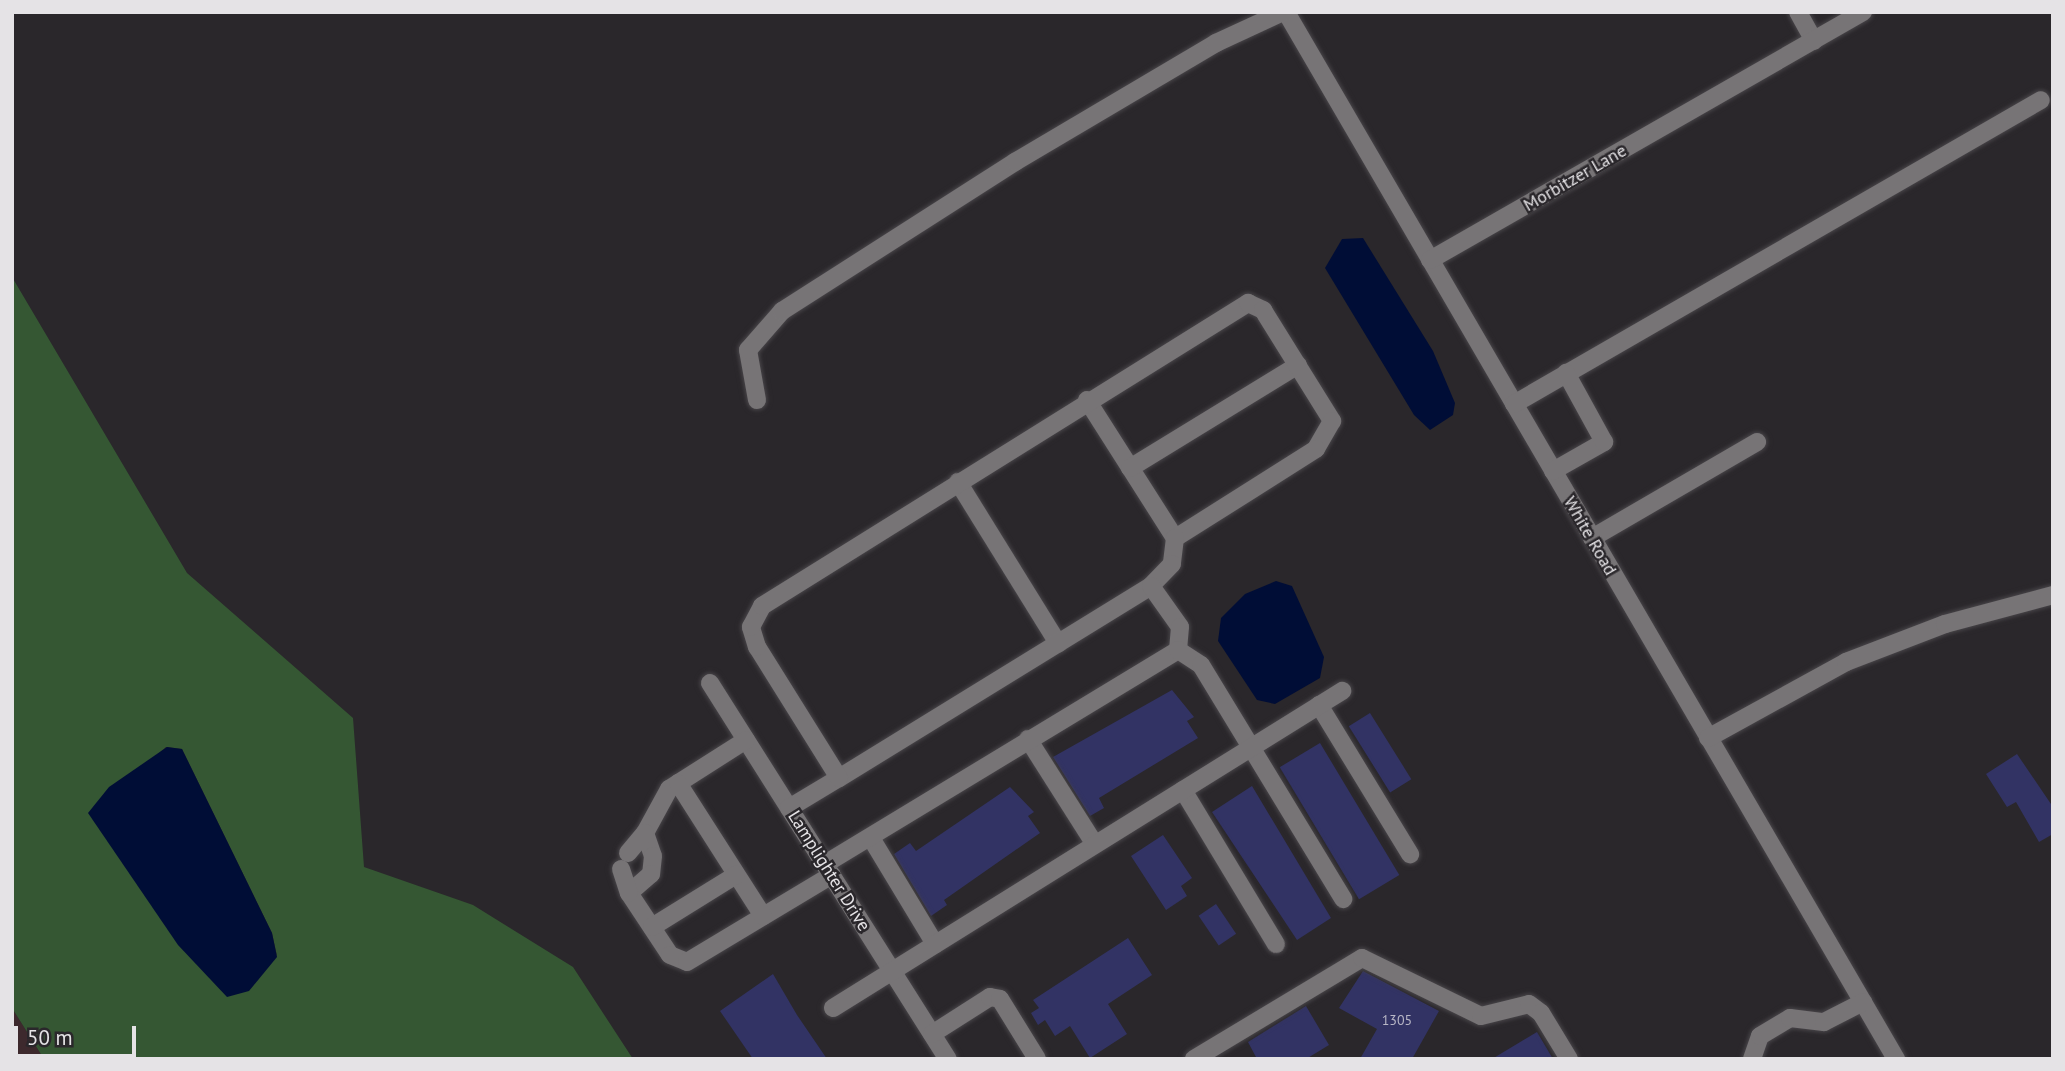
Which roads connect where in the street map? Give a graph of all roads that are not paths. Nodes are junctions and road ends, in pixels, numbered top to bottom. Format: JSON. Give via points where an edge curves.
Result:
{"nodes":[{"id":1,"x":1285,"y":12,"type":"edge"},
{"id":2,"x":1798,"y":12,"type":"edge"},
{"id":3,"x":1863,"y":12,"type":"edge"},
{"id":4,"x":1814,"y":41,"type":"junction"},
{"id":5,"x":2041,"y":100,"type":"dead end"},
{"id":6,"x":1430,"y":260,"type":"junction"},
{"id":7,"x":1298,"y":365,"type":"junction"},
{"id":8,"x":1566,"y":373,"type":"junction"},
{"id":9,"x":757,"y":400,"type":"dead end"},
{"id":10,"x":1087,"y":400,"type":"junction"},
{"id":11,"x":1514,"y":404,"type":"junction"},
{"id":12,"x":1757,"y":442,"type":"dead end"},
{"id":13,"x":1130,"y":468,"type":"junction"},
{"id":14,"x":1553,"y":471,"type":"junction"},
{"id":15,"x":958,"y":482,"type":"junction"},
{"id":16,"x":1175,"y":538,"type":"junction"},
{"id":17,"x":1592,"y":538,"type":"junction"},
{"id":18,"x":1151,"y":586,"type":"junction"},
{"id":19,"x":2053,"y":596,"type":"edge"},
{"id":20,"x":1058,"y":643,"type":"junction"},
{"id":21,"x":1178,"y":649,"type":"junction"},
{"id":22,"x":710,"y":683,"type":"dead end"},
{"id":23,"x":1342,"y":691,"type":"dead end"},
{"id":24,"x":1319,"y":705,"type":"junction"},
{"id":25,"x":1708,"y":738,"type":"junction"},
{"id":26,"x":1028,"y":739,"type":"junction"},
{"id":27,"x":746,"y":740,"type":"junction"},
{"id":28,"x":1251,"y":748,"type":"junction"},
{"id":29,"x":839,"y":778,"type":"junction"},
{"id":30,"x":678,"y":783,"type":"junction"},
{"id":31,"x":1183,"y":790,"type":"junction"},
{"id":32,"x":789,"y":808,"type":"junction"},
{"id":33,"x":645,"y":833,"type":"junction"},
{"id":34,"x":871,"y":838,"type":"junction"},
{"id":35,"x":1094,"y":843,"type":"junction"},
{"id":36,"x":1410,"y":854,"type":"dead end"},
{"id":37,"x":828,"y":870,"type":"junction"},
{"id":38,"x":736,"y":875,"type":"junction"},
{"id":39,"x":629,"y":893,"type":"junction"},
{"id":40,"x":1343,"y":899,"type":"dead end"},
{"id":41,"x":763,"y":916,"type":"junction"},
{"id":42,"x":652,"y":928,"type":"junction"},
{"id":43,"x":935,"y":944,"type":"junction"},
{"id":44,"x":1276,"y":944,"type":"dead end"},
{"id":45,"x":892,"y":972,"type":"junction"},
{"id":46,"x":1863,"y":1002,"type":"junction"},
{"id":47,"x":833,"y":1008,"type":"dead end"},
{"id":48,"x":932,"y":1034,"type":"junction"},
{"id":49,"x":948,"y":1059,"type":"edge"},
{"id":50,"x":1037,"y":1059,"type":"edge"},
{"id":51,"x":1194,"y":1059,"type":"edge"},
{"id":52,"x":1569,"y":1059,"type":"edge"},
{"id":53,"x":1752,"y":1059,"type":"edge"},
{"id":54,"x":1896,"y":1059,"type":"edge"}],
"edges":[{"from":1,"to":6,"type":"street","name":"White Road"},
{"from":1,"to":9,"type":"street","via":[[1216,43],[1015,162],[782,311],[748,351]]},
{"from":2,"to":4,"type":"street"},
{"from":3,"to":4,"type":"street","name":"Morbitzer Lane"},
{"from":4,"to":6,"type":"street","name":"Morbitzer Lane"},
{"from":5,"to":8,"type":"street"},
{"from":6,"to":11,"type":"street","name":"White Road"},
{"from":7,"to":10,"type":"street","via":[[1263,310],[1248,303]]},
{"from":7,"to":13,"type":"street"},
{"from":7,"to":16,"type":"street","via":[[1332,421],[1326,438]]},
{"from":8,"to":11,"type":"street"},
{"from":8,"to":14,"type":"street","via":[[1604,442]]},
{"from":10,"to":13,"type":"street"},
{"from":10,"to":15,"type":"street"},
{"from":11,"to":14,"type":"street","name":"White Road"},
{"from":12,"to":17,"type":"street"},
{"from":13,"to":16,"type":"street"},
{"from":14,"to":17,"type":"street","name":"White Road"},
{"from":15,"to":20,"type":"street"},
{"from":15,"to":29,"type":"street","via":[[762,606],[751,626],[757,647]]},
{"from":16,"to":18,"type":"street","via":[[1172,564]]},
{"from":17,"to":25,"type":"street","name":"White Road"},
{"from":18,"to":20,"type":"street"},
{"from":18,"to":21,"type":"street","via":[[1180,627]]},
{"from":19,"to":25,"type":"street","via":[[1945,624],[1846,662]]},
{"from":20,"to":29,"type":"street"},
{"from":21,"to":26,"type":"street"},
{"from":21,"to":28,"type":"street","via":[[1201,665]]},
{"from":22,"to":27,"type":"street","name":"Lamplighter Drive"},
{"from":23,"to":24,"type":"street"},
{"from":24,"to":28,"type":"street"},
{"from":24,"to":36,"type":"street"},
{"from":25,"to":46,"type":"street","name":"White Road"},
{"from":26,"to":34,"type":"street"},
{"from":26,"to":35,"type":"street"},
{"from":27,"to":30,"type":"street"},
{"from":27,"to":32,"type":"street","name":"Lamplighter Drive"},
{"from":28,"to":31,"type":"street"},
{"from":28,"to":40,"type":"street"},
{"from":29,"to":32,"type":"street"},
{"from":30,"to":33,"type":"street"},
{"from":30,"to":38,"type":"street"},
{"from":31,"to":35,"type":"street"},
{"from":31,"to":44,"type":"street"},
{"from":32,"to":37,"type":"street","name":"Lamplighter Drive"},
{"from":33,"to":39,"type":"street","via":[[624,861]]},
{"from":33,"to":39,"type":"street","via":[[653,856],[651,874]]},
{"from":34,"to":37,"type":"street"},
{"from":34,"to":43,"type":"street"},
{"from":35,"to":43,"type":"street"},
{"from":37,"to":41,"type":"street"},
{"from":37,"to":45,"type":"street","name":"Lamplighter Drive"},
{"from":38,"to":41,"type":"street"},
{"from":38,"to":42,"type":"street"},
{"from":39,"to":42,"type":"street"},
{"from":41,"to":42,"type":"street","via":[[687,962],[670,955]]},
{"from":43,"to":45,"type":"street"},
{"from":45,"to":47,"type":"street"},
{"from":45,"to":48,"type":"street","name":"Lamplighter Drive"},
{"from":46,"to":53,"type":"street","via":[[1824,1022],[1790,1018],[1760,1036]]},
{"from":46,"to":54,"type":"street","name":"White Road"},
{"from":48,"to":49,"type":"street","name":"Lamplighter Drive"},
{"from":48,"to":50,"type":"street","via":[[990,997],[1000,999]]},
{"from":51,"to":52,"type":"street","via":[[1362,958],[1481,1016],[1529,1004],[1541,1013]]}]}
